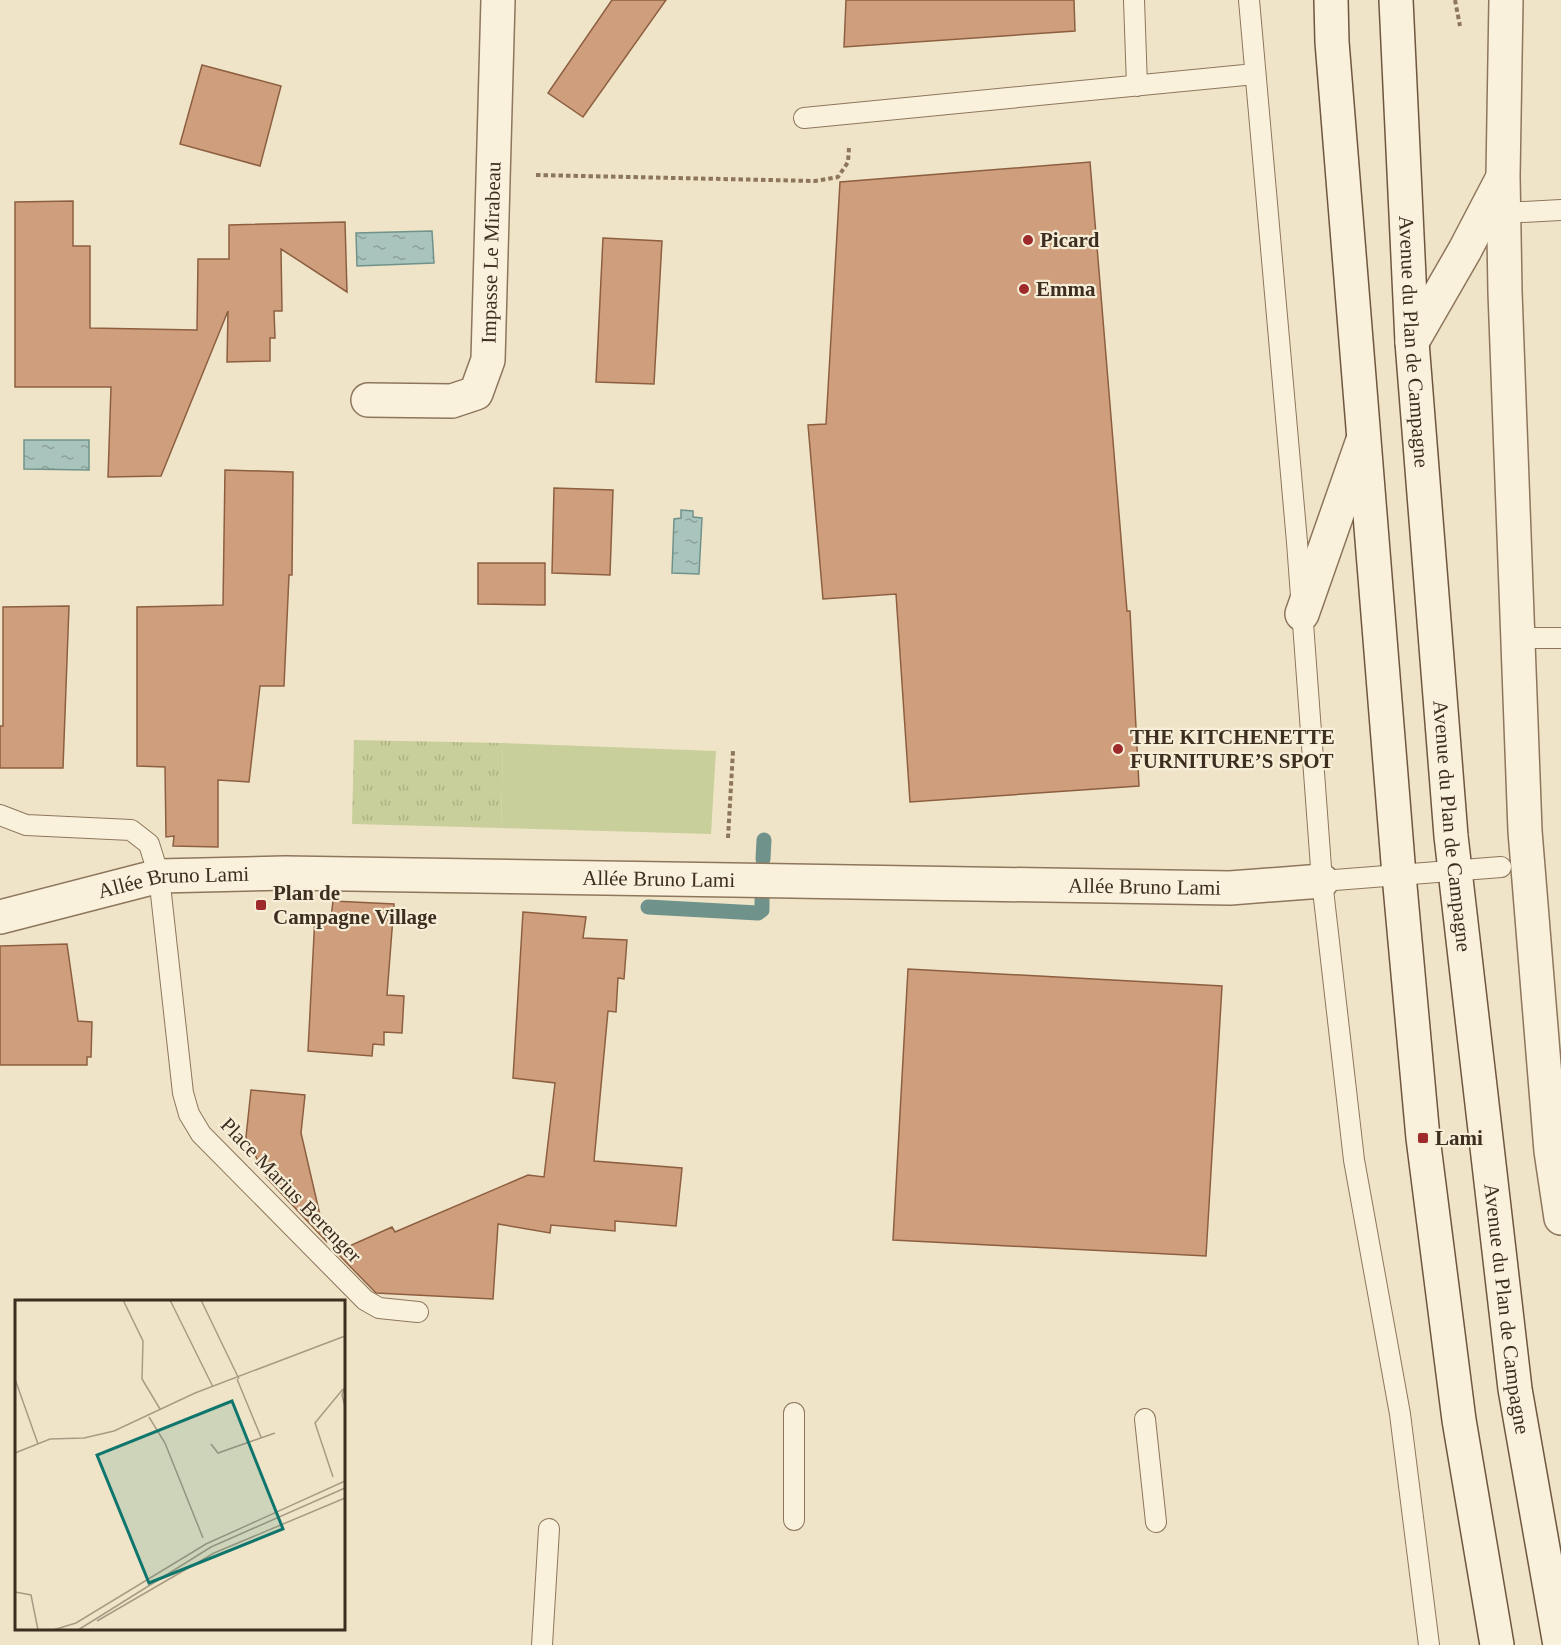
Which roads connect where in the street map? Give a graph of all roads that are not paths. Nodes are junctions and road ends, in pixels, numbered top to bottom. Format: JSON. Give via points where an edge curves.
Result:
{"nodes":[{"id":1,"x":498,"y":0,"type":"edge"},
{"id":2,"x":1134,"y":0,"type":"edge"},
{"id":3,"x":1249,"y":0,"type":"edge"},
{"id":4,"x":1331,"y":0,"type":"edge"},
{"id":5,"x":1396,"y":0,"type":"edge"},
{"id":6,"x":1506,"y":0,"type":"edge"},
{"id":7,"x":1255,"y":74,"type":"junction"},
{"id":8,"x":1137,"y":86,"type":"junction"},
{"id":9,"x":804,"y":118,"type":"dead end"},
{"id":10,"x":1503,"y":176,"type":"junction"},
{"id":11,"x":1561,"y":210,"type":"edge"},
{"id":12,"x":1504,"y":213,"type":"junction"},
{"id":13,"x":1412,"y":342,"type":"junction"},
{"id":14,"x":368,"y":400,"type":"dead end"},
{"id":15,"x":1364,"y":440,"type":"junction"},
{"id":16,"x":1302,"y":614,"type":"junction"},
{"id":17,"x":1517,"y":638,"type":"junction"},
{"id":18,"x":1561,"y":638,"type":"edge"},
{"id":19,"x":0,"y":815,"type":"edge"},
{"id":20,"x":1501,"y":867,"type":"dead end"},
{"id":21,"x":1455,"y":870,"type":"junction"},
{"id":22,"x":1399,"y":875,"type":"junction"},
{"id":23,"x":159,"y":876,"type":"junction"},
{"id":24,"x":1322,"y":881,"type":"junction"},
{"id":25,"x":0,"y":917,"type":"edge"},
{"id":26,"x":1561,"y":1218,"type":"edge"},
{"id":27,"x":418,"y":1312,"type":"dead end"},
{"id":28,"x":794,"y":1413,"type":"dead end"},
{"id":29,"x":1145,"y":1419,"type":"dead end"},
{"id":30,"x":794,"y":1520,"type":"dead end"},
{"id":31,"x":1156,"y":1522,"type":"dead end"},
{"id":32,"x":549,"y":1529,"type":"dead end"},
{"id":33,"x":542,"y":1645,"type":"edge"},
{"id":34,"x":1430,"y":1645,"type":"edge"},
{"id":35,"x":1497,"y":1645,"type":"edge"},
{"id":36,"x":1560,"y":1645,"type":"edge"}],
"edges":[{"from":1,"to":14,"type":"street","name":"Impasse Le Mirabeau","via":[[488,360],[476,393],[452,401]]},
{"from":2,"to":8,"type":"lane"},
{"from":3,"to":7,"type":"lane"},
{"from":4,"to":15,"type":"street"},
{"from":5,"to":13,"type":"street","name":"Avenue du Plan de Campagne"},
{"from":6,"to":10,"type":"street"},
{"from":7,"to":8,"type":"lane"},
{"from":7,"to":16,"type":"lane"},
{"from":8,"to":9,"type":"lane"},
{"from":10,"to":12,"type":"street"},
{"from":10,"to":13,"type":"street"},
{"from":11,"to":12,"type":"lane"},
{"from":12,"to":17,"type":"street"},
{"from":13,"to":21,"type":"street","name":"Avenue du Plan de Campagne"},
{"from":15,"to":16,"type":"street"},
{"from":15,"to":22,"type":"street"},
{"from":16,"to":24,"type":"lane"},
{"from":17,"to":18,"type":"lane"},
{"from":17,"to":26,"type":"street","via":[[1525,831],[1551,1151]]},
{"from":19,"to":23,"type":"lane","name":"Place Marius Berenger","via":[[26,825],[131,830],[150,844]]},
{"from":20,"to":21,"type":"lane"},
{"from":21,"to":22,"type":"lane"},
{"from":21,"to":36,"type":"street","name":"Avenue du Plan de Campagne","via":[[1515,1389]]},
{"from":22,"to":24,"type":"lane"},
{"from":22,"to":35,"type":"street","via":[[1423,1138],[1459,1420]]},
{"from":23,"to":24,"type":"street","name":"Allée Bruno Lami","via":[[285,873],[1230,888]]},
{"from":23,"to":25,"type":"street","name":"Allée Bruno Lami"},
{"from":23,"to":27,"type":"lane","name":"Place Marius Berenger","via":[[183,1093],[189,1114],[201,1134],[365,1300],[379,1308]]},
{"from":24,"to":34,"type":"lane","via":[[1354,1161],[1400,1414]]},
{"from":28,"to":30,"type":"lane"},
{"from":29,"to":31,"type":"lane"},
{"from":32,"to":33,"type":"lane"}]}
